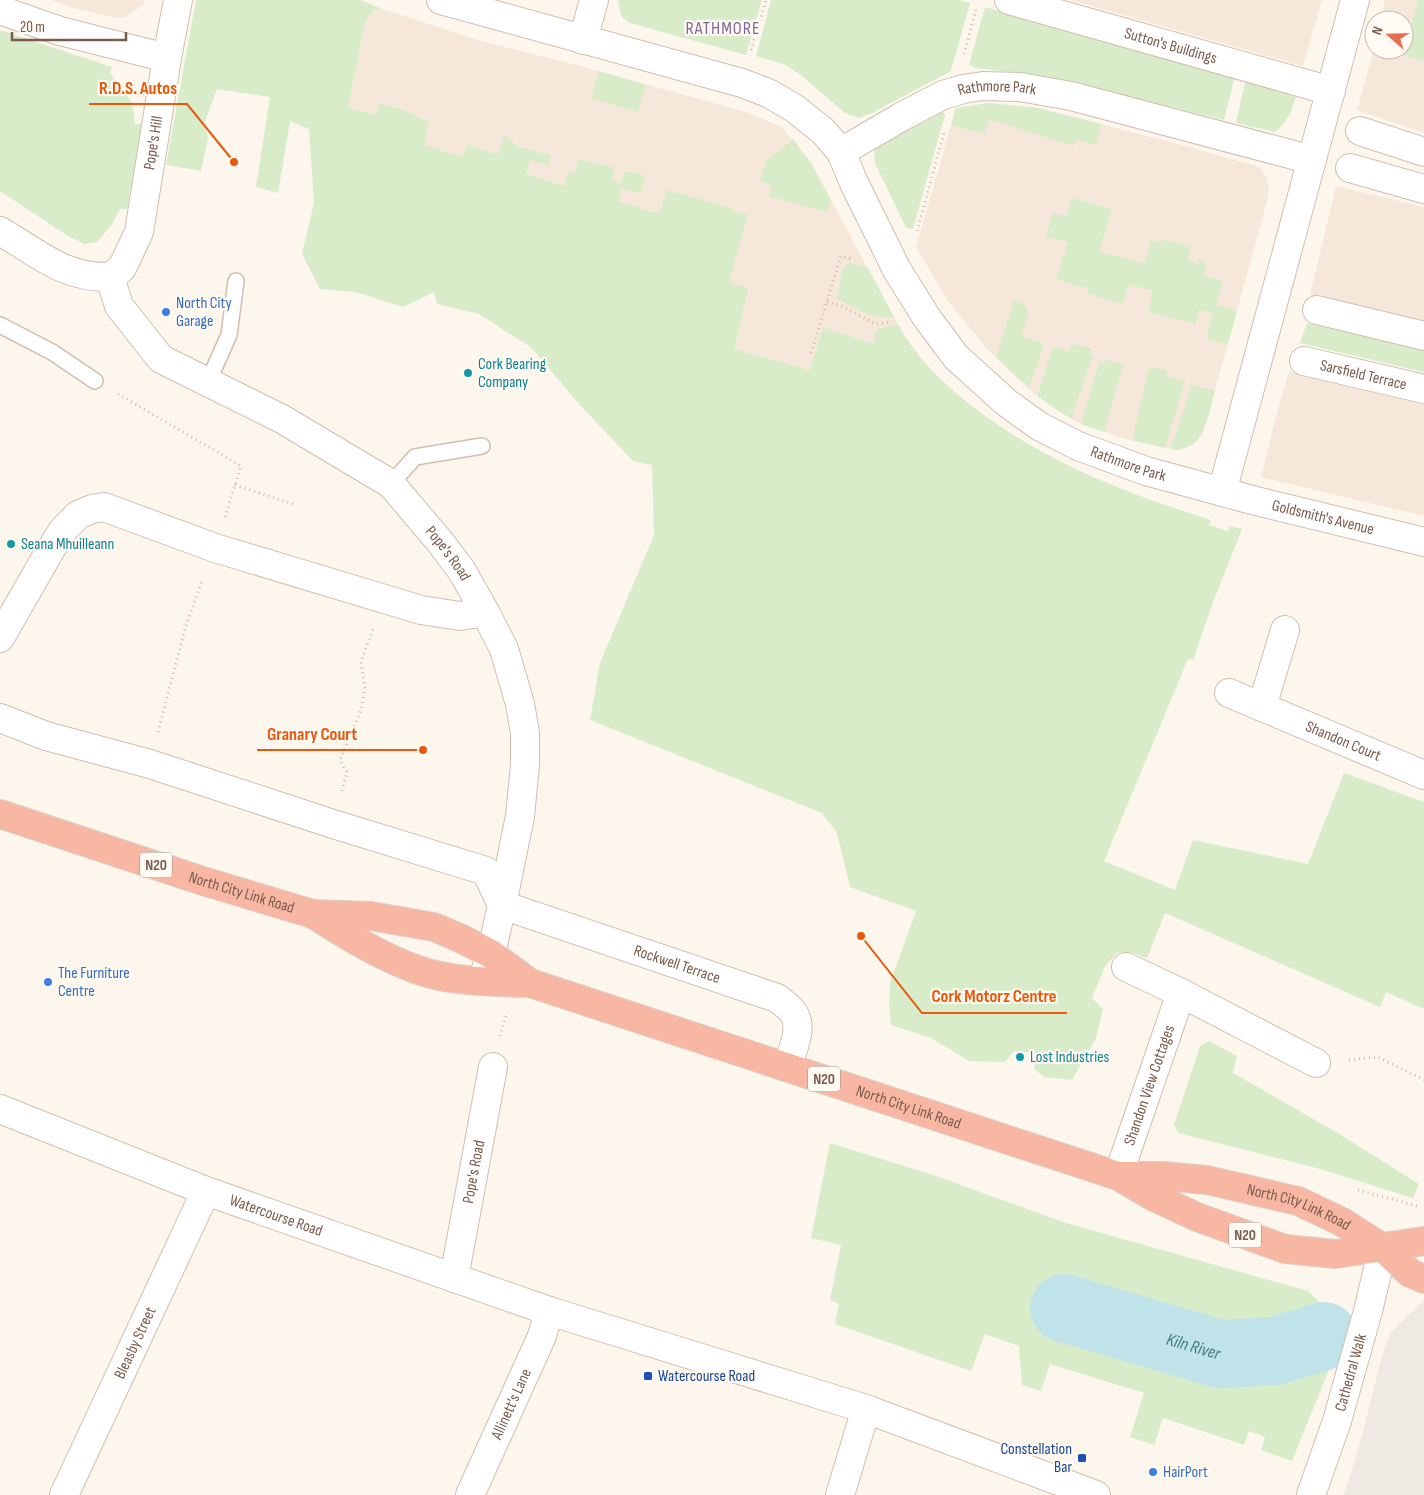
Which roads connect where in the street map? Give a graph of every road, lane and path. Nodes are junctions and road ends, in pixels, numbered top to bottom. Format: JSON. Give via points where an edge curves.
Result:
{"nodes":[{"id":1,"x":178,"y":0,"type":"edge"},
{"id":2,"x":441,"y":0,"type":"edge"},
{"id":3,"x":594,"y":0,"type":"edge"},
{"id":4,"x":766,"y":0,"type":"edge"},
{"id":5,"x":1009,"y":0,"type":"edge"},
{"id":6,"x":1355,"y":0,"type":"edge"},
{"id":7,"x":977,"y":5,"type":"dead end"},
{"id":8,"x":0,"y":10,"type":"edge"},
{"id":9,"x":583,"y":40,"type":"junction"},
{"id":10,"x":750,"y":55,"type":"dead end"},
{"id":11,"x":167,"y":58,"type":"junction"},
{"id":12,"x":962,"y":60,"type":"dead end"},
{"id":13,"x":1331,"y":91,"type":"junction"},
{"id":14,"x":946,"y":124,"type":"dead end"},
{"id":15,"x":1360,"y":131,"type":"dead end"},
{"id":16,"x":840,"y":152,"type":"junction"},
{"id":17,"x":1424,"y":152,"type":"edge"},
{"id":18,"x":1312,"y":160,"type":"junction"},
{"id":19,"x":1350,"y":168,"type":"dead end"},
{"id":20,"x":1424,"y":189,"type":"edge"},
{"id":21,"x":0,"y":230,"type":"edge"},
{"id":22,"x":916,"y":234,"type":"dead end"},
{"id":23,"x":861,"y":262,"type":"dead end"},
{"id":24,"x":110,"y":278,"type":"junction"},
{"id":25,"x":236,"y":281,"type":"dead end"},
{"id":26,"x":827,"y":302,"type":"junction"},
{"id":27,"x":1317,"y":310,"type":"dead end"},
{"id":28,"x":893,"y":321,"type":"dead end"},
{"id":29,"x":0,"y":325,"type":"edge"},
{"id":30,"x":1424,"y":336,"type":"edge"},
{"id":31,"x":811,"y":353,"type":"dead end"},
{"id":32,"x":1304,"y":361,"type":"dead end"},
{"id":33,"x":95,"y":381,"type":"joint"},
{"id":34,"x":208,"y":382,"type":"junction"},
{"id":35,"x":1424,"y":389,"type":"edge"},
{"id":36,"x":482,"y":446,"type":"dead end"},
{"id":37,"x":241,"y":466,"type":"dead end"},
{"id":38,"x":391,"y":484,"type":"junction"},
{"id":39,"x":235,"y":485,"type":"dead end"},
{"id":40,"x":1222,"y":492,"type":"junction"},
{"id":41,"x":296,"y":505,"type":"dead end"},
{"id":42,"x":1424,"y":542,"type":"edge"},
{"id":43,"x":485,"y":612,"type":"junction"},
{"id":44,"x":184,"y":629,"type":"dead end"},
{"id":45,"x":1285,"y":630,"type":"dead end"},
{"id":46,"x":0,"y":638,"type":"edge"},
{"id":47,"x":361,"y":662,"type":"dead end"},
{"id":48,"x":1229,"y":693,"type":"dead end"},
{"id":49,"x":1262,"y":707,"type":"junction"},
{"id":50,"x":0,"y":718,"type":"edge"},
{"id":51,"x":150,"y":764,"type":"junction"},
{"id":52,"x":1424,"y":775,"type":"edge"},
{"id":53,"x":0,"y":814,"type":"edge"},
{"id":54,"x":333,"y":824,"type":"junction"},
{"id":55,"x":502,"y":905,"type":"junction"},
{"id":56,"x":313,"y":914,"type":"junction"},
{"id":57,"x":491,"y":954,"type":"junction"},
{"id":58,"x":1126,"y":967,"type":"dead end"},
{"id":59,"x":482,"y":981,"type":"junction"},
{"id":60,"x":530,"y":983,"type":"junction"},
{"id":61,"x":1181,"y":993,"type":"junction"},
{"id":62,"x":1316,"y":1063,"type":"joint"},
{"id":63,"x":493,"y":1067,"type":"dead end"},
{"id":64,"x":786,"y":1067,"type":"junction"},
{"id":65,"x":1424,"y":1080,"type":"edge"},
{"id":66,"x":0,"y":1110,"type":"edge"},
{"id":67,"x":1118,"y":1176,"type":"junction"},
{"id":68,"x":1350,"y":1188,"type":"dead end"},
{"id":69,"x":206,"y":1191,"type":"junction"},
{"id":70,"x":1424,"y":1208,"type":"edge"},
{"id":71,"x":1424,"y":1242,"type":"edge"},
{"id":72,"x":1382,"y":1248,"type":"junction"},
{"id":73,"x":454,"y":1278,"type":"junction"},
{"id":74,"x":1424,"y":1280,"type":"edge"},
{"id":75,"x":549,"y":1311,"type":"junction"},
{"id":76,"x":866,"y":1409,"type":"junction"},
{"id":77,"x":64,"y":1495,"type":"edge"},
{"id":78,"x":470,"y":1495,"type":"edge"},
{"id":79,"x":840,"y":1495,"type":"edge"},
{"id":80,"x":1096,"y":1495,"type":"edge"},
{"id":81,"x":1310,"y":1495,"type":"edge"}],
"edges":[{"from":1,"to":11,"type":"street","name":"Pope's Hill"},
{"from":2,"to":9,"type":"street","name":"Rathmore Park"},
{"from":3,"to":9,"type":"street"},
{"from":4,"to":10,"type":"path"},
{"from":5,"to":13,"type":"street","name":"Sutton's Buildings"},
{"from":6,"to":13,"type":"street"},
{"from":7,"to":12,"type":"path"},
{"from":8,"to":11,"type":"street","via":[[60,31]]},
{"from":9,"to":16,"type":"street","name":"Rathmore Park","via":[[768,93],[823,131]]},
{"from":11,"to":24,"type":"street","name":"Pope's Hill","via":[[139,232],[122,268]]},
{"from":13,"to":18,"type":"street"},
{"from":14,"to":22,"type":"path"},
{"from":15,"to":17,"type":"street"},
{"from":16,"to":18,"type":"street","name":"Rathmore Park","via":[[943,95],[992,86],[1020,87],[1071,96]]},
{"from":16,"to":40,"type":"street","name":"Rathmore Park","via":[[897,270],[927,318],[956,357],[1007,403],[1039,426],[1078,446],[1146,471]]},
{"from":18,"to":40,"type":"street"},
{"from":19,"to":20,"type":"street"},
{"from":21,"to":24,"type":"street","via":[[78,275]]},
{"from":23,"to":26,"type":"path","via":[[841,256]]},
{"from":24,"to":34,"type":"street","name":"Pope's Road","via":[[119,306],[161,359]]},
{"from":25,"to":34,"type":"lane","via":[[229,335]]},
{"from":26,"to":28,"type":"path","via":[[876,324]]},
{"from":26,"to":31,"type":"path"},
{"from":27,"to":30,"type":"street"},
{"from":29,"to":33,"type":"lane","via":[[52,352]]},
{"from":32,"to":35,"type":"street","name":"Sarsfield Terrace"},
{"from":33,"to":37,"type":"path"},
{"from":34,"to":38,"type":"street","name":"Pope's Road","via":[[282,419]]},
{"from":36,"to":38,"type":"lane","via":[[414,457]]},
{"from":38,"to":43,"type":"street","name":"Pope's Road","via":[[462,571]]},
{"from":39,"to":41,"type":"path"},
{"from":40,"to":42,"type":"street","name":"Goldsmith's Avenue"},
{"from":43,"to":46,"type":"street","via":[[460,616],[421,610],[215,548],[104,506],[78,515],[63,530]]},
{"from":43,"to":55,"type":"street","name":"Pope's Road","via":[[504,649],[525,733],[521,807]]},
{"from":44,"to":51,"type":"path"},
{"from":45,"to":49,"type":"street"},
{"from":47,"to":54,"type":"path","via":[[365,689],[361,710],[340,760],[347,772]]},
{"from":48,"to":49,"type":"street","name":"Shandon Court"},
{"from":49,"to":52,"type":"street","name":"Shandon Court"},
{"from":50,"to":51,"type":"street","via":[[46,736]]},
{"from":51,"to":54,"type":"street"},
{"from":53,"to":56,"type":"highway","name":"North City Link Road","number":"N20"},
{"from":54,"to":55,"type":"street","via":[[486,871]]},
{"from":55,"to":57,"type":"street","name":"Pope's Road"},
{"from":55,"to":64,"type":"street","name":"Rockwell Terrace","via":[[778,998],[792,1011],[798,1029]]},
{"from":56,"to":57,"type":"highway","name":"North City Link Road","number":"N20","via":[[371,916],[434,927]]},
{"from":56,"to":59,"type":"highway","name":"North City Link Road","number":"N20","via":[[363,945],[419,971]]},
{"from":57,"to":59,"type":"street","name":"Pope's Road"},
{"from":57,"to":60,"type":"highway","name":"North City Link Road","number":"N20"},
{"from":58,"to":61,"type":"street"},
{"from":59,"to":60,"type":"highway","name":"North City Link Road","number":"N20"},
{"from":60,"to":64,"type":"highway","name":"North City Link Road","number":"N20"},
{"from":61,"to":62,"type":"street"},
{"from":61,"to":67,"type":"street","name":"Shandon View Cottages"},
{"from":62,"to":65,"type":"path","via":[[1378,1057]]},
{"from":63,"to":73,"type":"street","name":"Pope's Road"},
{"from":64,"to":67,"type":"highway","name":"North City Link Road","number":"N20"},
{"from":66,"to":69,"type":"street","name":"Watercourse Road"},
{"from":67,"to":72,"type":"highway","name":"North City Link Road","number":"N20","via":[[1207,1180],[1298,1201],[1342,1222]]},
{"from":67,"to":72,"type":"highway","name":"North City Link Road","number":"N20","via":[[1197,1217],[1285,1249],[1336,1254]]},
{"from":68,"to":70,"type":"path"},
{"from":69,"to":73,"type":"street","name":"Watercourse Road"},
{"from":69,"to":77,"type":"street","name":"Bleasby Street"},
{"from":71,"to":72,"type":"highway","name":"North City Link Road","number":"N20"},
{"from":72,"to":74,"type":"highway","name":"North City Link Road","number":"N20","via":[[1410,1273]]},
{"from":72,"to":81,"type":"street","name":"Cathedral Walk","via":[[1337,1421]]},
{"from":73,"to":75,"type":"street","name":"Watercourse Road"},
{"from":75,"to":76,"type":"street","name":"Watercourse Road"},
{"from":75,"to":78,"type":"street","name":"Allinett's Lane","via":[[542,1336]]},
{"from":76,"to":79,"type":"street"},
{"from":76,"to":80,"type":"street","name":"Watercourse Road"}]}
